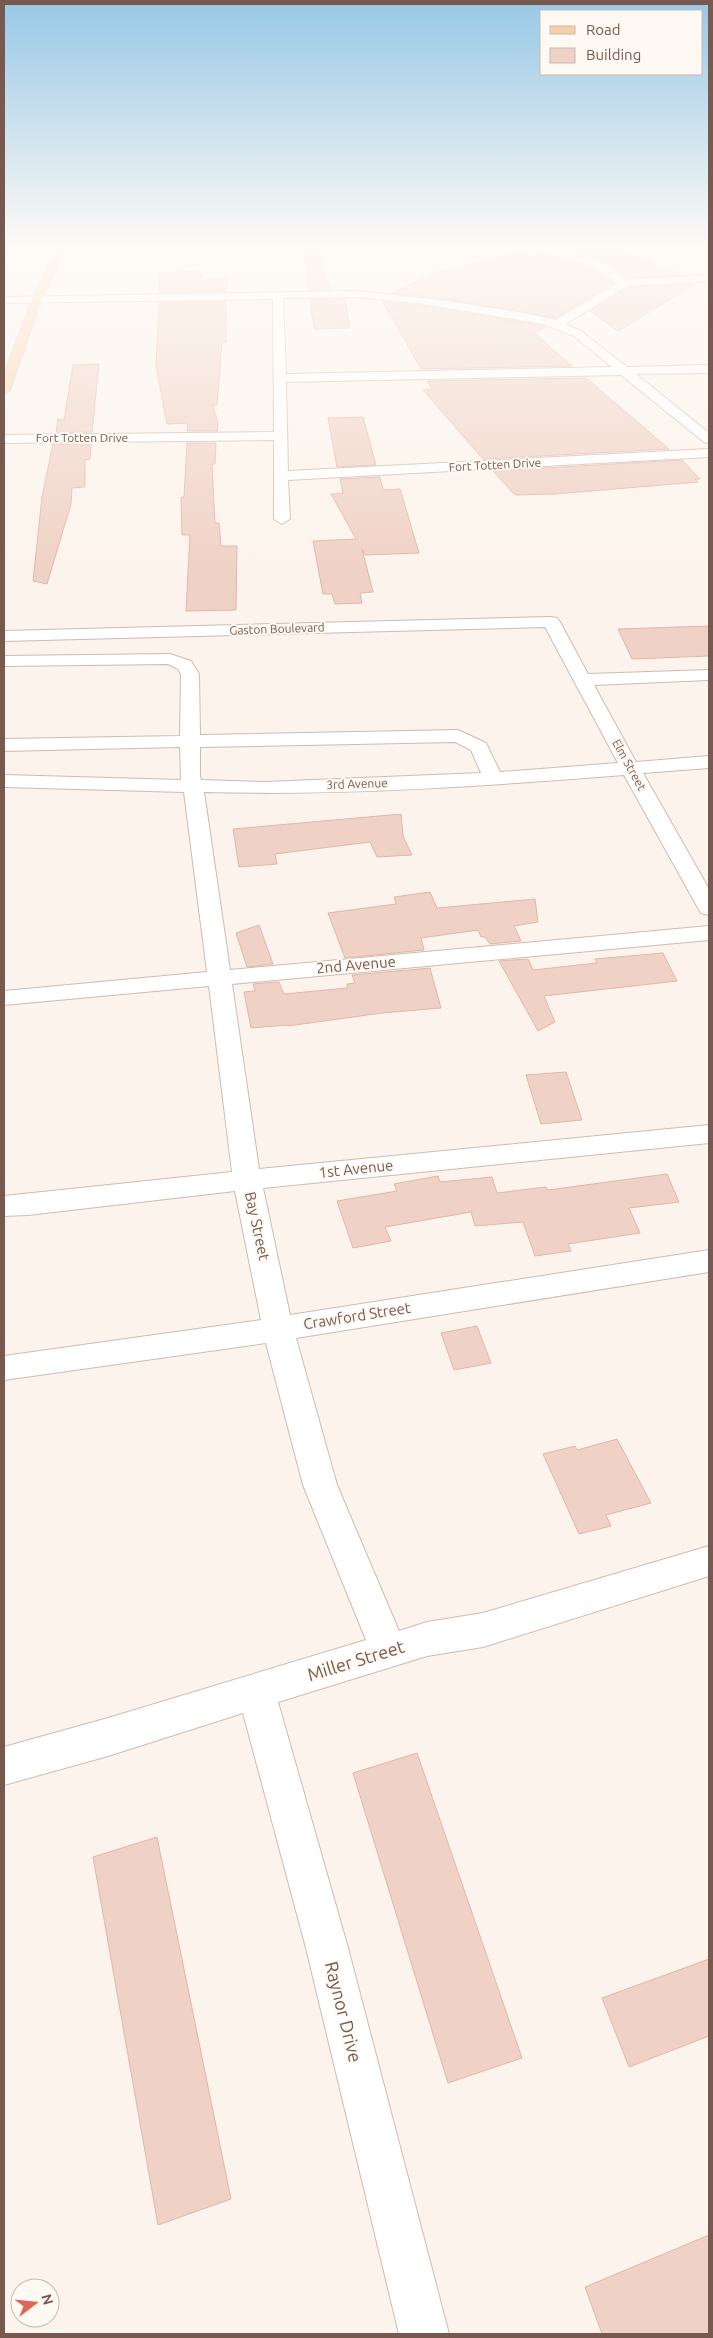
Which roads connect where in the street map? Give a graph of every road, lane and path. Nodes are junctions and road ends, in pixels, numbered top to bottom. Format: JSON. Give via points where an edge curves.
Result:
{"nodes":[{"id":1,"x":17,"y":354,"type":"edge"},
{"id":2,"x":279,"y":354,"type":"edge"},
{"id":3,"x":604,"y":354,"type":"edge"},
{"id":4,"x":709,"y":369,"type":"edge"},
{"id":5,"x":627,"y":372,"type":"junction"},
{"id":6,"x":280,"y":378,"type":"junction"},
{"id":7,"x":4,"y":390,"type":"edge"},
{"id":8,"x":281,"y":436,"type":"junction"},
{"id":9,"x":4,"y":439,"type":"edge"},
{"id":10,"x":709,"y":439,"type":"edge"},
{"id":11,"x":709,"y":453,"type":"edge"},
{"id":12,"x":281,"y":476,"type":"junction"},
{"id":13,"x":282,"y":519,"type":"dead end"},
{"id":14,"x":551,"y":622,"type":"joint"},
{"id":15,"x":4,"y":636,"type":"edge"},
{"id":16,"x":4,"y":661,"type":"edge"},
{"id":17,"x":709,"y":675,"type":"edge"},
{"id":18,"x":583,"y":680,"type":"junction"},
{"id":19,"x":190,"y":741,"type":"junction"},
{"id":20,"x":4,"y":745,"type":"edge"},
{"id":21,"x":709,"y":762,"type":"edge"},
{"id":22,"x":630,"y":768,"type":"junction"},
{"id":23,"x":493,"y":779,"type":"junction"},
{"id":24,"x":4,"y":781,"type":"edge"},
{"id":25,"x":193,"y":785,"type":"junction"},
{"id":26,"x":709,"y":908,"type":"edge"},
{"id":27,"x":709,"y":933,"type":"edge"},
{"id":28,"x":220,"y":978,"type":"junction"},
{"id":29,"x":4,"y":998,"type":"edge"},
{"id":30,"x":709,"y":1134,"type":"edge"},
{"id":31,"x":247,"y":1180,"type":"junction"},
{"id":32,"x":4,"y":1206,"type":"edge"},
{"id":33,"x":709,"y":1261,"type":"edge"},
{"id":34,"x":278,"y":1329,"type":"junction"},
{"id":35,"x":4,"y":1368,"type":"edge"},
{"id":36,"x":709,"y":1561,"type":"edge"},
{"id":37,"x":389,"y":1651,"type":"junction"},
{"id":38,"x":256,"y":1691,"type":"junction"},
{"id":39,"x":4,"y":1766,"type":"edge"},
{"id":40,"x":424,"y":2334,"type":"edge"}],
"edges":[{"from":1,"to":7,"type":"main road"},
{"from":2,"to":6,"type":"street"},
{"from":3,"to":5,"type":"street"},
{"from":4,"to":5,"type":"street"},
{"from":5,"to":6,"type":"street"},
{"from":5,"to":10,"type":"street"},
{"from":6,"to":8,"type":"street"},
{"from":8,"to":9,"type":"street","name":"Fort Totten Drive"},
{"from":8,"to":12,"type":"street"},
{"from":11,"to":12,"type":"street","name":"Fort Totten Drive"},
{"from":12,"to":13,"type":"street"},
{"from":14,"to":15,"type":"street","name":"Gaston Boulevard"},
{"from":14,"to":18,"type":"street","name":"Elm Street"},
{"from":16,"to":19,"type":"street","name":"Bay Street","via":[[170,659],[185,665],[190,674]]},
{"from":17,"to":18,"type":"street"},
{"from":18,"to":22,"type":"street","name":"Elm Street"},
{"from":19,"to":20,"type":"street"},
{"from":19,"to":23,"type":"street","via":[[458,736],[479,747]]},
{"from":19,"to":25,"type":"street","name":"Bay Street"},
{"from":21,"to":22,"type":"street","name":"3rd Avenue"},
{"from":22,"to":23,"type":"street","name":"3rd Avenue"},
{"from":22,"to":26,"type":"street","name":"Elm Street"},
{"from":23,"to":25,"type":"street","name":"3rd Avenue","via":[[265,788]]},
{"from":24,"to":25,"type":"street","name":"3rd Avenue"},
{"from":25,"to":28,"type":"street","name":"Bay Street"},
{"from":27,"to":28,"type":"street","name":"2nd Avenue"},
{"from":28,"to":29,"type":"street","name":"2nd Avenue"},
{"from":28,"to":31,"type":"street","name":"Bay Street"},
{"from":30,"to":31,"type":"street","name":"1st Avenue"},
{"from":31,"to":32,"type":"street","name":"1st Avenue"},
{"from":31,"to":34,"type":"street","name":"Bay Street"},
{"from":33,"to":34,"type":"street","name":"Crawford Street"},
{"from":34,"to":35,"type":"street","name":"Crawford Street"},
{"from":34,"to":37,"type":"street","name":"Bay Street","via":[[320,1485]]},
{"from":36,"to":37,"type":"street","name":"Miller Street","via":[[483,1630],[427,1639]]},
{"from":37,"to":38,"type":"street","name":"Miller Street"},
{"from":38,"to":39,"type":"street","name":"Miller Street"},
{"from":38,"to":40,"type":"street","name":"Raynor Drive","via":[[327,1948]]}]}
